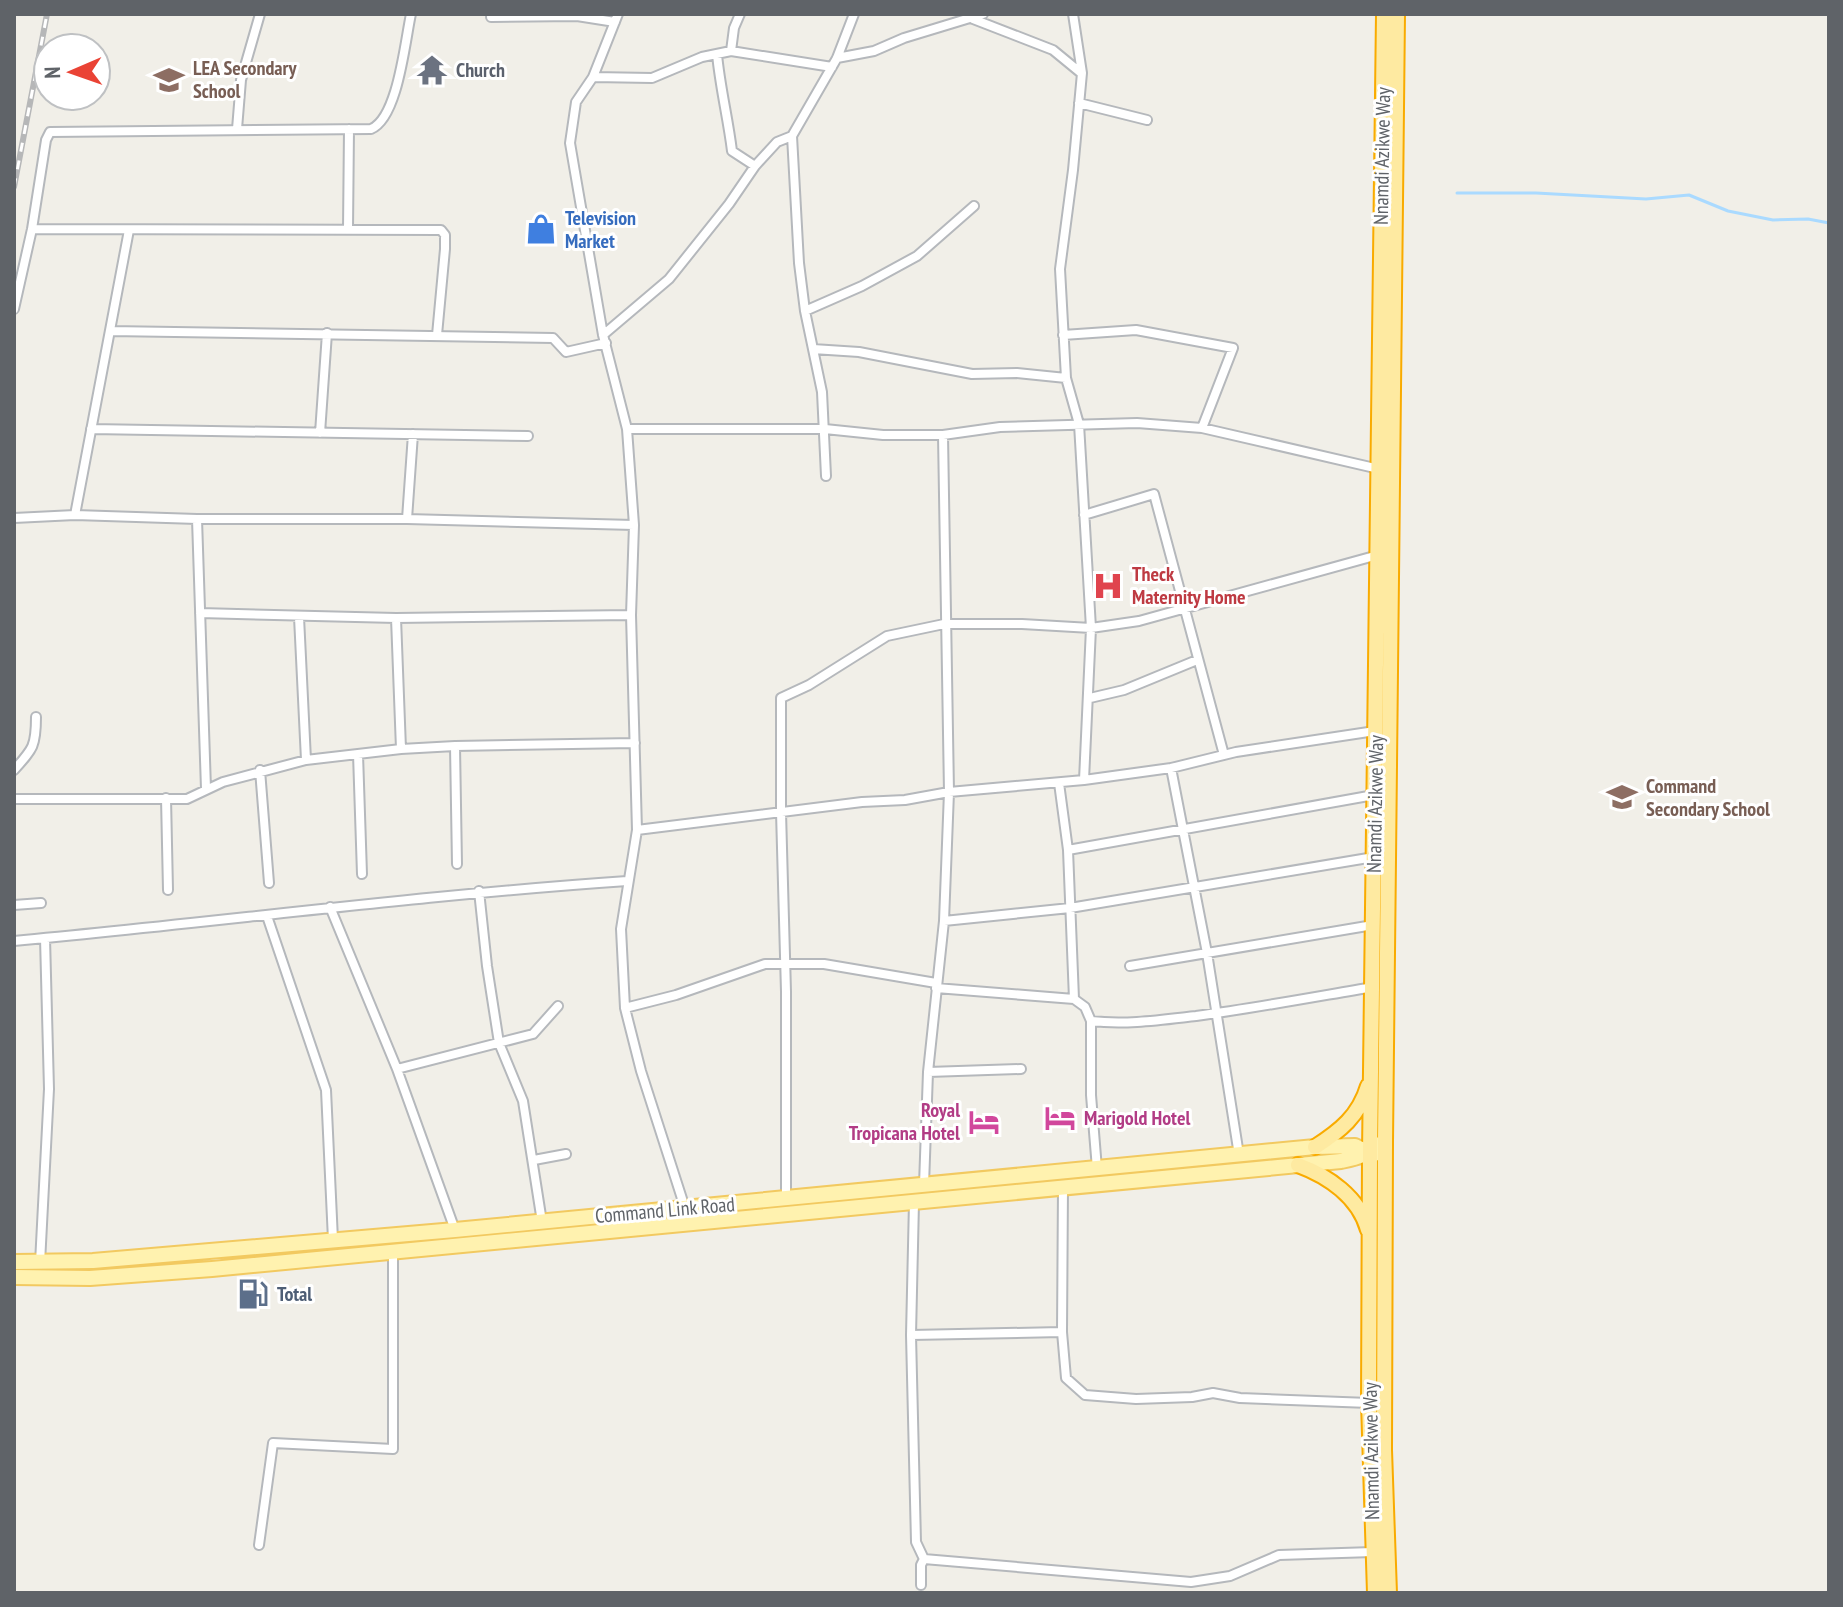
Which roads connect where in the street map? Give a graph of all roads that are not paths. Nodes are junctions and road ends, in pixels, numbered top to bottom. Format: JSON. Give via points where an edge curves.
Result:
{"nodes":[{"id":1,"x":260,"y":14,"type":"edge"},
{"id":2,"x":411,"y":14,"type":"edge"},
{"id":3,"x":740,"y":14,"type":"edge"},
{"id":4,"x":854,"y":14,"type":"edge"},
{"id":5,"x":983,"y":14,"type":"edge"},
{"id":6,"x":1073,"y":14,"type":"edge"},
{"id":7,"x":1384,"y":14,"type":"edge"},
{"id":8,"x":1397,"y":14,"type":"edge"},
{"id":9,"x":491,"y":17,"type":"dead end"},
{"id":10,"x":617,"y":18,"type":"edge"},
{"id":11,"x":972,"y":19,"type":"junction"},
{"id":12,"x":731,"y":51,"type":"junction"},
{"id":13,"x":717,"y":54,"type":"junction"},
{"id":14,"x":834,"y":63,"type":"junction"},
{"id":15,"x":1082,"y":73,"type":"junction"},
{"id":16,"x":593,"y":77,"type":"junction"},
{"id":17,"x":1079,"y":103,"type":"junction"},
{"id":18,"x":1147,"y":120,"type":"dead end"},
{"id":19,"x":237,"y":129,"type":"junction"},
{"id":20,"x":349,"y":129,"type":"junction"},
{"id":21,"x":792,"y":136,"type":"junction"},
{"id":22,"x":755,"y":166,"type":"junction"},
{"id":23,"x":974,"y":206,"type":"dead end"},
{"id":24,"x":32,"y":229,"type":"junction"},
{"id":25,"x":348,"y":229,"type":"junction"},
{"id":26,"x":129,"y":230,"type":"junction"},
{"id":27,"x":14,"y":309,"type":"edge"},
{"id":28,"x":805,"y":311,"type":"junction"},
{"id":29,"x":110,"y":331,"type":"junction"},
{"id":30,"x":327,"y":333,"type":"junction"},
{"id":31,"x":437,"y":335,"type":"junction"},
{"id":32,"x":1063,"y":335,"type":"junction"},
{"id":33,"x":604,"y":339,"type":"junction"},
{"id":34,"x":813,"y":349,"type":"junction"},
{"id":35,"x":1066,"y":378,"type":"junction"},
{"id":36,"x":1079,"y":424,"type":"junction"},
{"id":37,"x":1202,"y":428,"type":"junction"},
{"id":38,"x":91,"y":429,"type":"junction"},
{"id":39,"x":627,"y":429,"type":"junction"},
{"id":40,"x":825,"y":429,"type":"junction"},
{"id":41,"x":320,"y":433,"type":"junction"},
{"id":42,"x":413,"y":434,"type":"junction"},
{"id":43,"x":943,"y":435,"type":"junction"},
{"id":44,"x":528,"y":436,"type":"dead end"},
{"id":45,"x":1379,"y":469,"type":"junction"},
{"id":46,"x":826,"y":476,"type":"dead end"},
{"id":47,"x":75,"y":515,"type":"junction"},
{"id":48,"x":1084,"y":515,"type":"junction"},
{"id":49,"x":14,"y":518,"type":"edge"},
{"id":50,"x":197,"y":519,"type":"junction"},
{"id":51,"x":407,"y":519,"type":"junction"},
{"id":52,"x":634,"y":525,"type":"junction"},
{"id":53,"x":1378,"y":555,"type":"junction"},
{"id":54,"x":1183,"y":607,"type":"junction"},
{"id":55,"x":200,"y":613,"type":"junction"},
{"id":56,"x":631,"y":615,"type":"junction"},
{"id":57,"x":299,"y":617,"type":"junction"},
{"id":58,"x":396,"y":618,"type":"junction"},
{"id":59,"x":944,"y":624,"type":"junction"},
{"id":60,"x":1091,"y":628,"type":"junction"},
{"id":61,"x":1197,"y":660,"type":"junction"},
{"id":62,"x":1090,"y":698,"type":"junction"},
{"id":63,"x":36,"y":717,"type":"dead end"},
{"id":64,"x":1375,"y":731,"type":"junction"},
{"id":65,"x":635,"y":743,"type":"junction"},
{"id":66,"x":455,"y":746,"type":"junction"},
{"id":67,"x":401,"y":749,"type":"junction"},
{"id":68,"x":358,"y":754,"type":"junction"},
{"id":69,"x":1224,"y":755,"type":"junction"},
{"id":70,"x":306,"y":760,"type":"junction"},
{"id":71,"x":1171,"y":768,"type":"junction"},
{"id":72,"x":14,"y":770,"type":"edge"},
{"id":73,"x":260,"y":770,"type":"junction"},
{"id":74,"x":1084,"y":780,"type":"junction"},
{"id":75,"x":1059,"y":783,"type":"junction"},
{"id":76,"x":206,"y":789,"type":"junction"},
{"id":77,"x":949,"y":792,"type":"junction"},
{"id":78,"x":1375,"y":795,"type":"junction"},
{"id":79,"x":166,"y":798,"type":"junction"},
{"id":80,"x":14,"y":799,"type":"edge"},
{"id":81,"x":781,"y":812,"type":"junction"},
{"id":82,"x":637,"y":830,"type":"junction"},
{"id":83,"x":1182,"y":830,"type":"junction"},
{"id":84,"x":1068,"y":850,"type":"junction"},
{"id":85,"x":1374,"y":857,"type":"junction"},
{"id":86,"x":457,"y":864,"type":"dead end"},
{"id":87,"x":362,"y":874,"type":"dead end"},
{"id":88,"x":627,"y":881,"type":"junction"},
{"id":89,"x":269,"y":883,"type":"dead end"},
{"id":90,"x":1195,"y":888,"type":"junction"},
{"id":91,"x":168,"y":890,"type":"dead end"},
{"id":92,"x":479,"y":891,"type":"junction"},
{"id":93,"x":41,"y":903,"type":"dead end"},
{"id":94,"x":14,"y":905,"type":"edge"},
{"id":95,"x":330,"y":907,"type":"junction"},
{"id":96,"x":1070,"y":908,"type":"junction"},
{"id":97,"x":267,"y":916,"type":"junction"},
{"id":98,"x":944,"y":921,"type":"junction"},
{"id":99,"x":1373,"y":925,"type":"junction"},
{"id":100,"x":45,"y":938,"type":"junction"},
{"id":101,"x":14,"y":941,"type":"edge"},
{"id":102,"x":1207,"y":953,"type":"junction"},
{"id":103,"x":785,"y":965,"type":"junction"},
{"id":104,"x":1130,"y":966,"type":"dead end"},
{"id":105,"x":936,"y":985,"type":"junction"},
{"id":106,"x":1373,"y":987,"type":"junction"},
{"id":107,"x":1074,"y":999,"type":"junction"},
{"id":108,"x":558,"y":1006,"type":"dead end"},
{"id":109,"x":625,"y":1008,"type":"junction"},
{"id":110,"x":1216,"y":1013,"type":"junction"},
{"id":111,"x":1091,"y":1021,"type":"junction"},
{"id":112,"x":499,"y":1043,"type":"junction"},
{"id":113,"x":1372,"y":1062,"type":"junction"},
{"id":114,"x":397,"y":1069,"type":"junction"},
{"id":115,"x":1021,"y":1069,"type":"dead end"},
{"id":116,"x":928,"y":1072,"type":"junction"},
{"id":117,"x":1385,"y":1105,"type":"junction"},
{"id":118,"x":1315,"y":1147,"type":"junction"},
{"id":119,"x":1370,"y":1152,"type":"junction"},
{"id":120,"x":566,"y":1154,"type":"dead end"},
{"id":121,"x":1239,"y":1156,"type":"junction"},
{"id":122,"x":534,"y":1160,"type":"junction"},
{"id":123,"x":1298,"y":1165,"type":"junction"},
{"id":124,"x":1097,"y":1169,"type":"junction"},
{"id":125,"x":1385,"y":1180,"type":"junction"},
{"id":126,"x":924,"y":1186,"type":"junction"},
{"id":127,"x":1063,"y":1187,"type":"junction"},
{"id":128,"x":786,"y":1200,"type":"junction"},
{"id":129,"x":842,"y":1200,"type":"junction"},
{"id":130,"x":914,"y":1201,"type":"junction"},
{"id":131,"x":685,"y":1208,"type":"junction"},
{"id":132,"x":542,"y":1222,"type":"junction"},
{"id":133,"x":455,"y":1230,"type":"junction"},
{"id":134,"x":333,"y":1240,"type":"junction"},
{"id":135,"x":393,"y":1251,"type":"junction"},
{"id":136,"x":1371,"y":1252,"type":"junction"},
{"id":137,"x":14,"y":1262,"type":"edge"},
{"id":138,"x":40,"y":1263,"type":"junction"},
{"id":139,"x":14,"y":1277,"type":"edge"},
{"id":140,"x":1062,"y":1332,"type":"junction"},
{"id":141,"x":911,"y":1335,"type":"junction"},
{"id":142,"x":1369,"y":1403,"type":"junction"},
{"id":143,"x":259,"y":1545,"type":"dead end"},
{"id":144,"x":1373,"y":1552,"type":"junction"},
{"id":145,"x":924,"y":1559,"type":"junction"},
{"id":146,"x":921,"y":1585,"type":"dead end"},
{"id":147,"x":1375,"y":1593,"type":"edge"},
{"id":148,"x":1389,"y":1593,"type":"edge"}],
"edges":[{"from":1,"to":19,"type":"street","via":[[241,80]]},
{"from":2,"to":20,"type":"street","via":[[395,96],[383,120],[371,129]]},
{"from":3,"to":12,"type":"street"},
{"from":4,"to":14,"type":"street"},
{"from":5,"to":11,"type":"street"},
{"from":6,"to":15,"type":"street"},
{"from":7,"to":45,"type":"highway","name":"Nnamdi Azikwe Way"},
{"from":8,"to":117,"type":"highway","name":"Nnamdi Azikwe Way"},
{"from":9,"to":10,"type":"street"},
{"from":10,"to":16,"type":"street"},
{"from":11,"to":14,"type":"street"},
{"from":11,"to":15,"type":"street","via":[[1053,50]]},
{"from":12,"to":13,"type":"street"},
{"from":12,"to":14,"type":"street"},
{"from":13,"to":16,"type":"street","via":[[652,78]]},
{"from":13,"to":22,"type":"street","via":[[732,151]]},
{"from":14,"to":21,"type":"street"},
{"from":15,"to":17,"type":"street"},
{"from":16,"to":33,"type":"street","via":[[576,102],[570,143]]},
{"from":17,"to":18,"type":"street"},
{"from":17,"to":32,"type":"street","via":[[1060,269]]},
{"from":19,"to":20,"type":"street"},
{"from":19,"to":24,"type":"street","via":[[50,132]]},
{"from":20,"to":25,"type":"street"},
{"from":21,"to":22,"type":"street","via":[[777,142]]},
{"from":21,"to":28,"type":"street"},
{"from":22,"to":33,"type":"street","via":[[669,279]]},
{"from":23,"to":28,"type":"street","via":[[917,256]]},
{"from":24,"to":26,"type":"street"},
{"from":24,"to":27,"type":"street"},
{"from":25,"to":26,"type":"street"},
{"from":25,"to":31,"type":"street","via":[[441,230],[445,249]]},
{"from":26,"to":29,"type":"street"},
{"from":28,"to":34,"type":"street"},
{"from":29,"to":30,"type":"street"},
{"from":29,"to":38,"type":"street"},
{"from":30,"to":31,"type":"street"},
{"from":30,"to":41,"type":"street"},
{"from":31,"to":33,"type":"street","via":[[553,338],[566,352]]},
{"from":32,"to":35,"type":"street"},
{"from":32,"to":37,"type":"street","via":[[1136,330],[1233,348]]},
{"from":33,"to":39,"type":"street"},
{"from":34,"to":35,"type":"street","via":[[859,352],[972,374]]},
{"from":34,"to":40,"type":"street"},
{"from":35,"to":36,"type":"street"},
{"from":36,"to":37,"type":"street"},
{"from":36,"to":43,"type":"street"},
{"from":36,"to":48,"type":"street"},
{"from":37,"to":45,"type":"street"},
{"from":38,"to":41,"type":"street"},
{"from":38,"to":47,"type":"street"},
{"from":39,"to":40,"type":"street"},
{"from":39,"to":52,"type":"street"},
{"from":40,"to":43,"type":"street"},
{"from":40,"to":46,"type":"street"},
{"from":41,"to":42,"type":"street"},
{"from":42,"to":44,"type":"street"},
{"from":42,"to":51,"type":"street"},
{"from":43,"to":59,"type":"street"},
{"from":45,"to":53,"type":"highway","name":"Nnamdi Azikwe Way"},
{"from":47,"to":49,"type":"street"},
{"from":47,"to":50,"type":"street"},
{"from":48,"to":54,"type":"street","via":[[1154,494]]},
{"from":48,"to":60,"type":"street"},
{"from":50,"to":51,"type":"street"},
{"from":50,"to":55,"type":"street"},
{"from":51,"to":52,"type":"street"},
{"from":52,"to":56,"type":"street"},
{"from":53,"to":54,"type":"street"},
{"from":53,"to":64,"type":"highway","name":"Nnamdi Azikwe Way"},
{"from":54,"to":60,"type":"street"},
{"from":54,"to":61,"type":"street"},
{"from":55,"to":57,"type":"street"},
{"from":55,"to":76,"type":"street"},
{"from":56,"to":58,"type":"street"},
{"from":56,"to":65,"type":"street"},
{"from":57,"to":58,"type":"street"},
{"from":57,"to":70,"type":"street"},
{"from":58,"to":67,"type":"street"},
{"from":59,"to":60,"type":"street"},
{"from":59,"to":77,"type":"street"},
{"from":59,"to":81,"type":"street","via":[[887,636],[781,698]]},
{"from":60,"to":62,"type":"street"},
{"from":61,"to":62,"type":"street"},
{"from":61,"to":69,"type":"street"},
{"from":62,"to":74,"type":"street"},
{"from":63,"to":72,"type":"street","via":[[36,743]]},
{"from":64,"to":69,"type":"street"},
{"from":64,"to":78,"type":"highway","name":"Nnamdi Azikwe Way"},
{"from":65,"to":66,"type":"street"},
{"from":65,"to":82,"type":"street"},
{"from":66,"to":67,"type":"street"},
{"from":66,"to":86,"type":"street"},
{"from":67,"to":68,"type":"street"},
{"from":68,"to":70,"type":"street"},
{"from":68,"to":87,"type":"street"},
{"from":69,"to":71,"type":"street"},
{"from":70,"to":73,"type":"street"},
{"from":71,"to":74,"type":"street"},
{"from":71,"to":83,"type":"street"},
{"from":73,"to":76,"type":"street"},
{"from":73,"to":89,"type":"street"},
{"from":74,"to":75,"type":"street"},
{"from":75,"to":77,"type":"street"},
{"from":75,"to":84,"type":"street"},
{"from":76,"to":79,"type":"street","via":[[187,799]]},
{"from":77,"to":81,"type":"street"},
{"from":77,"to":98,"type":"street"},
{"from":78,"to":83,"type":"street"},
{"from":78,"to":85,"type":"highway","name":"Nnamdi Azikwe Way"},
{"from":79,"to":80,"type":"street"},
{"from":79,"to":91,"type":"street"},
{"from":81,"to":82,"type":"street"},
{"from":81,"to":103,"type":"street"},
{"from":82,"to":88,"type":"street"},
{"from":83,"to":84,"type":"street"},
{"from":83,"to":90,"type":"street"},
{"from":84,"to":96,"type":"street"},
{"from":85,"to":90,"type":"street"},
{"from":85,"to":99,"type":"highway","name":"Nnamdi Azikwe Way"},
{"from":88,"to":92,"type":"street"},
{"from":88,"to":109,"type":"street","via":[[621,929]]},
{"from":90,"to":96,"type":"street"},
{"from":90,"to":102,"type":"street"},
{"from":92,"to":95,"type":"street"},
{"from":92,"to":112,"type":"street"},
{"from":93,"to":94,"type":"street"},
{"from":95,"to":97,"type":"street"},
{"from":95,"to":114,"type":"street"},
{"from":96,"to":98,"type":"street"},
{"from":96,"to":107,"type":"street"},
{"from":97,"to":100,"type":"street"},
{"from":97,"to":134,"type":"street","via":[[326,1090]]},
{"from":98,"to":105,"type":"street"},
{"from":99,"to":102,"type":"street"},
{"from":99,"to":106,"type":"highway","name":"Nnamdi Azikwe Way"},
{"from":100,"to":101,"type":"street"},
{"from":100,"to":138,"type":"street","via":[[49,1089]]},
{"from":102,"to":104,"type":"street"},
{"from":102,"to":110,"type":"street"},
{"from":103,"to":105,"type":"street","via":[[824,964]]},
{"from":103,"to":109,"type":"street","via":[[765,964]]},
{"from":103,"to":128,"type":"street"},
{"from":105,"to":107,"type":"street"},
{"from":105,"to":116,"type":"street"},
{"from":106,"to":110,"type":"street"},
{"from":106,"to":113,"type":"highway","name":"Nnamdi Azikwe Way"},
{"from":107,"to":111,"type":"street"},
{"from":108,"to":112,"type":"street","via":[[533,1034]]},
{"from":109,"to":131,"type":"street"},
{"from":110,"to":111,"type":"street","via":[[1114,1024]]},
{"from":110,"to":121,"type":"street"},
{"from":111,"to":124,"type":"street"},
{"from":112,"to":114,"type":"street"},
{"from":112,"to":122,"type":"street","via":[[523,1101]]},
{"from":113,"to":118,"type":"highway","via":[[1356,1112],[1339,1132]]},
{"from":113,"to":119,"type":"highway","name":"Nnamdi Azikwe Way"},
{"from":114,"to":133,"type":"street"},
{"from":115,"to":116,"type":"street"},
{"from":116,"to":126,"type":"street"},
{"from":117,"to":119,"type":"main road","via":[[1382,1130]]},
{"from":117,"to":125,"type":"highway","name":"Nnamdi Azikwe Way"},
{"from":118,"to":119,"type":"main road","name":"Command Link Road","via":[[1355,1146]]},
{"from":118,"to":121,"type":"main road","name":"Command Link Road"},
{"from":119,"to":123,"type":"main road","name":"Command Link Road"},
{"from":119,"to":125,"type":"main road"},
{"from":119,"to":136,"type":"highway","name":"Nnamdi Azikwe Way"},
{"from":120,"to":122,"type":"street"},
{"from":121,"to":124,"type":"main road","name":"Command Link Road"},
{"from":122,"to":132,"type":"street"},
{"from":123,"to":127,"type":"main road","name":"Command Link Road"},
{"from":123,"to":136,"type":"highway","via":[[1351,1199],[1366,1223]]},
{"from":124,"to":126,"type":"main road","name":"Command Link Road"},
{"from":125,"to":148,"type":"highway","name":"Nnamdi Azikwe Way"},
{"from":126,"to":129,"type":"main road","name":"Command Link Road"},
{"from":127,"to":130,"type":"main road","name":"Command Link Road"},
{"from":127,"to":140,"type":"street"},
{"from":128,"to":129,"type":"main road","name":"Command Link Road"},
{"from":128,"to":131,"type":"main road","name":"Command Link Road"},
{"from":129,"to":130,"type":"main road","name":"Command Link Road"},
{"from":129,"to":135,"type":"main road","name":"Command Link Road"},
{"from":130,"to":141,"type":"street"},
{"from":131,"to":132,"type":"main road","name":"Command Link Road"},
{"from":132,"to":133,"type":"main road","name":"Command Link Road"},
{"from":133,"to":134,"type":"main road","name":"Command Link Road"},
{"from":134,"to":138,"type":"main road","name":"Command Link Road"},
{"from":135,"to":139,"type":"main road","name":"Command Link Road","via":[[90,1278]]},
{"from":135,"to":143,"type":"street","via":[[393,1449],[273,1443]]},
{"from":136,"to":142,"type":"highway","name":"Nnamdi Azikwe Way"},
{"from":137,"to":138,"type":"main road","name":"Command Link Road"},
{"from":140,"to":141,"type":"street"},
{"from":140,"to":142,"type":"street","via":[[1066,1378],[1085,1395],[1136,1399],[1213,1393]]},
{"from":141,"to":145,"type":"street","via":[[916,1542]]},
{"from":142,"to":144,"type":"highway","name":"Nnamdi Azikwe Way"},
{"from":144,"to":145,"type":"street","via":[[1279,1555],[1230,1576],[1191,1582]]},
{"from":144,"to":147,"type":"highway","name":"Nnamdi Azikwe Way"},
{"from":145,"to":146,"type":"street"}]}
